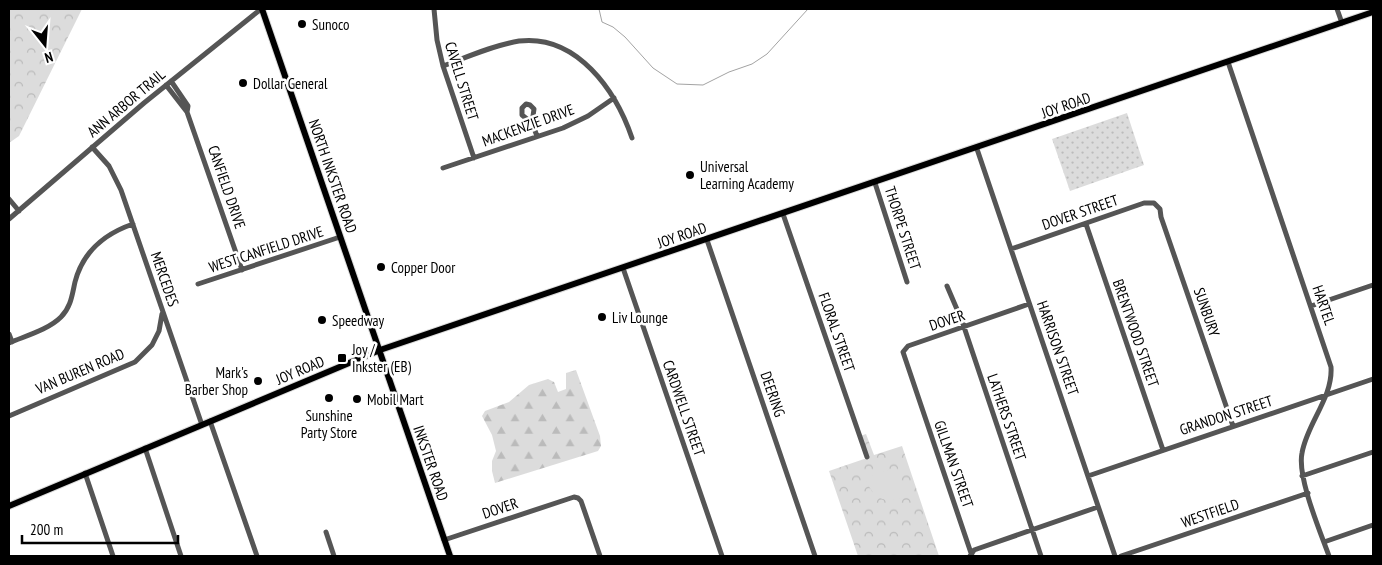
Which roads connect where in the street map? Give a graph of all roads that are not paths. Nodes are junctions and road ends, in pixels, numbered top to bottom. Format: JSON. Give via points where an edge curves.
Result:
{"nodes":[{"id":1,"x":262,"y":9,"type":"edge"},
{"id":2,"x":434,"y":9,"type":"edge"},
{"id":3,"x":1337,"y":9,"type":"edge"},
{"id":4,"x":1373,"y":12,"type":"edge"},
{"id":5,"x":1342,"y":23,"type":"junction"},
{"id":6,"x":1228,"y":62,"type":"junction"},
{"id":7,"x":443,"y":66,"type":"junction"},
{"id":8,"x":169,"y":83,"type":"junction"},
{"id":9,"x":614,"y":98,"type":"junction"},
{"id":10,"x":532,"y":123,"type":"dead end"},
{"id":11,"x":537,"y":136,"type":"junction"},
{"id":12,"x":632,"y":138,"type":"dead end"},
{"id":13,"x":92,"y":147,"type":"junction"},
{"id":14,"x":977,"y":149,"type":"junction"},
{"id":15,"x":474,"y":158,"type":"junction"},
{"id":16,"x":443,"y":168,"type":"dead end"},
{"id":17,"x":875,"y":183,"type":"junction"},
{"id":18,"x":9,"y":201,"type":"edge"},
{"id":19,"x":1157,"y":205,"type":"joint"},
{"id":20,"x":19,"y":210,"type":"junction"},
{"id":21,"x":783,"y":214,"type":"junction"},
{"id":22,"x":9,"y":219,"type":"edge"},
{"id":23,"x":132,"y":224,"type":"junction"},
{"id":24,"x":1086,"y":224,"type":"junction"},
{"id":25,"x":340,"y":237,"type":"junction"},
{"id":26,"x":707,"y":240,"type":"junction"},
{"id":27,"x":1011,"y":250,"type":"junction"},
{"id":28,"x":623,"y":268,"type":"junction"},
{"id":29,"x":242,"y":270,"type":"junction"},
{"id":30,"x":906,"y":282,"type":"dead end"},
{"id":31,"x":198,"y":284,"type":"dead end"},
{"id":32,"x":1373,"y":285,"type":"edge"},
{"id":33,"x":947,"y":286,"type":"dead end"},
{"id":34,"x":1029,"y":304,"type":"junction"},
{"id":35,"x":1311,"y":306,"type":"junction"},
{"id":36,"x":163,"y":312,"type":"junction"},
{"id":37,"x":964,"y":327,"type":"junction"},
{"id":38,"x":9,"y":334,"type":"edge"},
{"id":39,"x":10,"y":342,"type":"edge"},
{"id":40,"x":380,"y":350,"type":"junction"},
{"id":41,"x":1373,"y":379,"type":"edge"},
{"id":42,"x":912,"y":380,"type":"joint"},
{"id":43,"x":1325,"y":396,"type":"junction"},
{"id":44,"x":9,"y":416,"type":"edge"},
{"id":45,"x":210,"y":421,"type":"junction"},
{"id":46,"x":202,"y":425,"type":"junction"},
{"id":47,"x":1233,"y":426,"type":"junction"},
{"id":48,"x":145,"y":448,"type":"junction"},
{"id":49,"x":1163,"y":450,"type":"junction"},
{"id":50,"x":1373,"y":452,"type":"edge"},
{"id":51,"x":867,"y":457,"type":"dead end"},
{"id":52,"x":86,"y":473,"type":"junction"},
{"id":53,"x":1088,"y":476,"type":"junction"},
{"id":54,"x":1302,"y":476,"type":"junction"},
{"id":55,"x":1308,"y":493,"type":"junction"},
{"id":56,"x":9,"y":506,"type":"edge"},
{"id":57,"x":1098,"y":507,"type":"junction"},
{"id":58,"x":1373,"y":525,"type":"edge"},
{"id":59,"x":1032,"y":530,"type":"junction"},
{"id":60,"x":326,"y":532,"type":"dead end"},
{"id":61,"x":444,"y":540,"type":"junction"},
{"id":62,"x":1324,"y":542,"type":"junction"},
{"id":63,"x":113,"y":556,"type":"edge"},
{"id":64,"x":181,"y":556,"type":"edge"},
{"id":65,"x":257,"y":556,"type":"edge"},
{"id":66,"x":334,"y":556,"type":"edge"},
{"id":67,"x":450,"y":556,"type":"edge"},
{"id":68,"x":600,"y":556,"type":"edge"},
{"id":69,"x":722,"y":556,"type":"edge"},
{"id":70,"x":815,"y":556,"type":"edge"},
{"id":71,"x":971,"y":556,"type":"edge"},
{"id":72,"x":1041,"y":556,"type":"edge"},
{"id":73,"x":1115,"y":556,"type":"edge"},
{"id":74,"x":1122,"y":556,"type":"edge"},
{"id":75,"x":1328,"y":556,"type":"edge"}],
"edges":[{"from":1,"to":8,"type":"street","name":"ANN ARBOR TRAIL"},
{"from":1,"to":25,"type":"main road","name":"NORTH INKSTER ROAD"},
{"from":2,"to":7,"type":"street","name":"CAVELL STREET"},
{"from":3,"to":5,"type":"street"},
{"from":4,"to":5,"type":"main road","name":"JOY ROAD"},
{"from":5,"to":6,"type":"main road","name":"JOY ROAD"},
{"from":6,"to":14,"type":"main road","name":"JOY ROAD"},
{"from":6,"to":35,"type":"street","name":"HARTEL"},
{"from":7,"to":9,"type":"street","via":[[511,43],[542,42],[564,48],[581,60],[601,79]]},
{"from":7,"to":15,"type":"street","name":"CAVELL STREET"},
{"from":8,"to":13,"type":"street","name":"ANN ARBOR TRAIL"},
{"from":8,"to":29,"type":"street","name":"CANFIELD DRIVE","via":[[187,112]]},
{"from":9,"to":11,"type":"street","name":"MACKENZIE DRIVE","via":[[579,121]]},
{"from":9,"to":12,"type":"street"},
{"from":10,"to":11,"type":"street"},
{"from":11,"to":15,"type":"street","name":"MACKENZIE DRIVE"},
{"from":13,"to":20,"type":"street","name":"ANN ARBOR TRAIL"},
{"from":13,"to":23,"type":"street","name":"MERCEDES","via":[[116,179]]},
{"from":14,"to":17,"type":"main road","name":"JOY ROAD"},
{"from":14,"to":27,"type":"street","name":"HARRISON STREET"},
{"from":15,"to":16,"type":"street","name":"MACKENZIE DRIVE"},
{"from":17,"to":21,"type":"main road","name":"JOY ROAD"},
{"from":17,"to":30,"type":"street","name":"THORPE STREET"},
{"from":18,"to":20,"type":"street"},
{"from":19,"to":24,"type":"street","name":"DOVER STREET","via":[[1144,203]]},
{"from":19,"to":47,"type":"street","name":"SUNBURY"},
{"from":20,"to":22,"type":"street","name":"ANN ARBOR TRAIL"},
{"from":21,"to":26,"type":"main road","name":"JOY ROAD"},
{"from":21,"to":51,"type":"street","name":"FLORAL STREET"},
{"from":23,"to":36,"type":"street","name":"MERCEDES"},
{"from":23,"to":39,"type":"street","via":[[108,235],[89,252],[62,317]]},
{"from":24,"to":27,"type":"street","name":"DOVER STREET"},
{"from":24,"to":49,"type":"street","name":"BRENTWOOD STREET"},
{"from":25,"to":29,"type":"street","name":"WEST CANFIELD DRIVE"},
{"from":25,"to":40,"type":"main road","name":"NORTH INKSTER ROAD"},
{"from":26,"to":28,"type":"main road","name":"JOY ROAD"},
{"from":26,"to":70,"type":"street","name":"DEERING"},
{"from":27,"to":34,"type":"street","name":"HARRISON STREET"},
{"from":28,"to":40,"type":"main road","name":"JOY ROAD"},
{"from":28,"to":69,"type":"street","name":"CARDWELL STREET"},
{"from":29,"to":31,"type":"street","name":"WEST CANFIELD DRIVE"},
{"from":32,"to":35,"type":"street"},
{"from":33,"to":37,"type":"street","name":"LATHERS STREET"},
{"from":34,"to":37,"type":"street","name":"DOVER"},
{"from":34,"to":53,"type":"street","name":"HARRISON STREET"},
{"from":35,"to":43,"type":"street","name":"HARTEL","via":[[1331,367]]},
{"from":36,"to":44,"type":"street","name":"VAN BUREN ROAD","via":[[152,346],[135,362]]},
{"from":36,"to":46,"type":"street","name":"MERCEDES"},
{"from":37,"to":42,"type":"street","name":"DOVER","via":[[906,347],[903,354]]},
{"from":37,"to":59,"type":"street","name":"LATHERS STREET"},
{"from":38,"to":39,"type":"street"},
{"from":40,"to":45,"type":"main road","name":"JOY ROAD"},
{"from":40,"to":61,"type":"main road","name":"INKSTER ROAD"},
{"from":41,"to":43,"type":"street","name":"GRANDON STREET"},
{"from":42,"to":71,"type":"street","name":"GILLMAN STREET"},
{"from":43,"to":47,"type":"street","name":"GRANDON STREET"},
{"from":43,"to":54,"type":"street","name":"HARTEL","via":[[1303,448]]},
{"from":45,"to":46,"type":"main road","name":"JOY ROAD"},
{"from":45,"to":65,"type":"street"},
{"from":46,"to":48,"type":"main road","name":"JOY ROAD"},
{"from":47,"to":49,"type":"street","name":"GRANDON STREET"},
{"from":48,"to":52,"type":"main road","name":"JOY ROAD"},
{"from":48,"to":64,"type":"street"},
{"from":49,"to":53,"type":"street","name":"GRANDON STREET"},
{"from":50,"to":54,"type":"street"},
{"from":52,"to":56,"type":"main road","name":"JOY ROAD"},
{"from":52,"to":63,"type":"street"},
{"from":53,"to":57,"type":"street","name":"HARRISON STREET"},
{"from":54,"to":55,"type":"street","name":"HARTEL"},
{"from":55,"to":62,"type":"street","name":"HARTEL"},
{"from":55,"to":74,"type":"street","name":"WESTFIELD"},
{"from":57,"to":59,"type":"street"},
{"from":57,"to":73,"type":"street","name":"HARRISON STREET"},
{"from":58,"to":62,"type":"street"},
{"from":59,"to":71,"type":"street","via":[[974,550]]},
{"from":59,"to":72,"type":"street","name":"LATHERS STREET"},
{"from":60,"to":66,"type":"street"},
{"from":61,"to":67,"type":"main road","name":"INKSTER ROAD"},
{"from":61,"to":68,"type":"street","name":"DOVER","via":[[574,497],[580,499]]},
{"from":62,"to":75,"type":"street","name":"HARTEL"}]}
